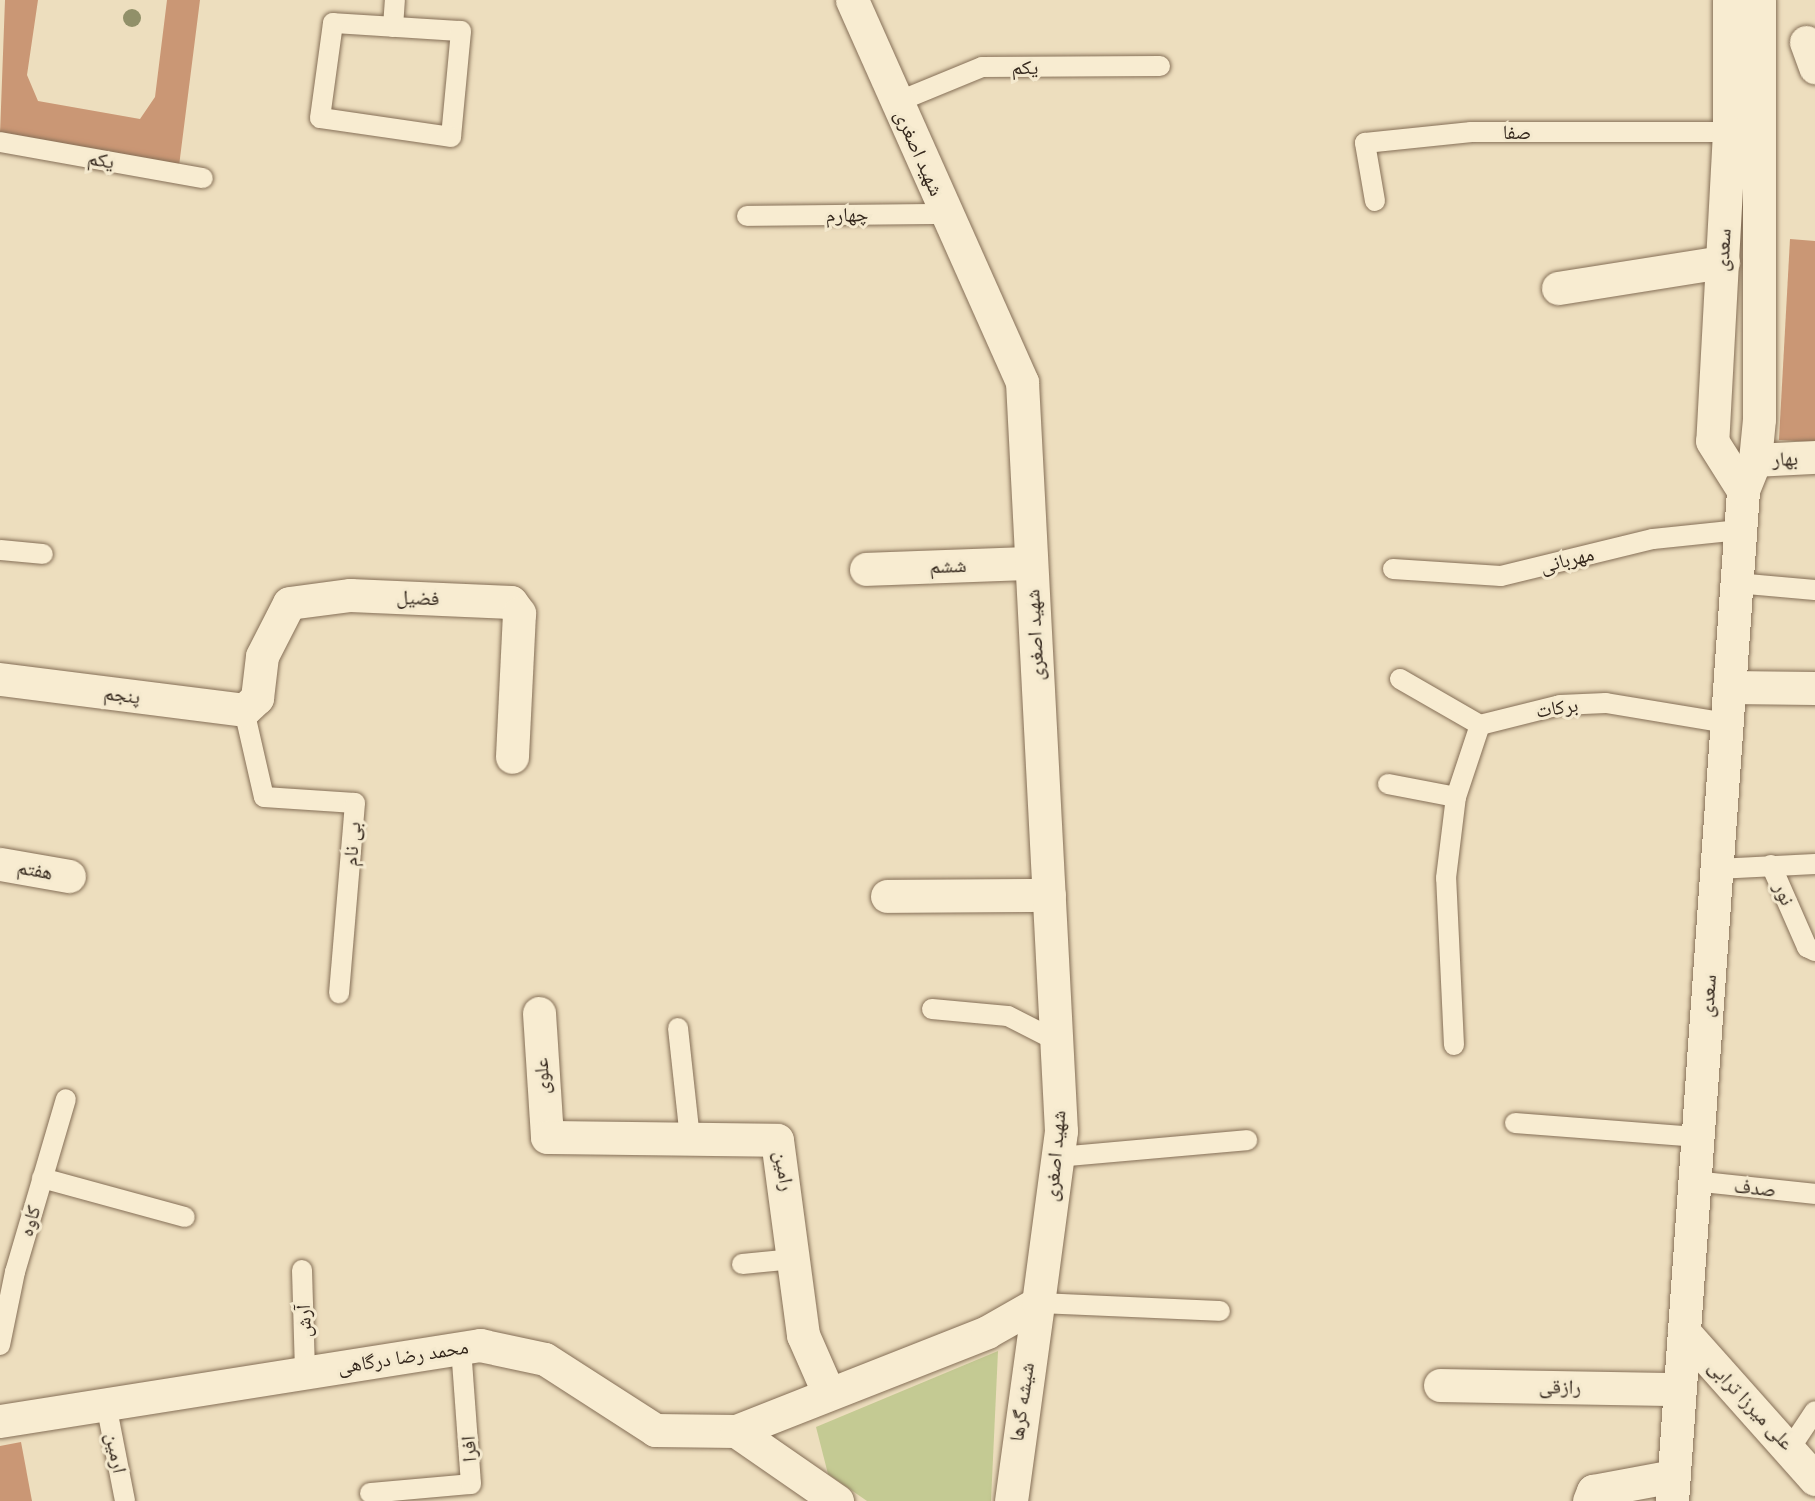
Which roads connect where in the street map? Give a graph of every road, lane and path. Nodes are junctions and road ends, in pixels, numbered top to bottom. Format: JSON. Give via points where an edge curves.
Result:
{"nodes":[{"id":1,"x":395,"y":0,"type":"edge"},
{"id":2,"x":852,"y":0,"type":"edge"},
{"id":3,"x":1729,"y":0,"type":"edge"},
{"id":4,"x":1758,"y":0,"type":"edge"},
{"id":5,"x":393,"y":27,"type":"junction"},
{"id":6,"x":1160,"y":66,"type":"dead end"},
{"id":7,"x":897,"y":102,"type":"junction"},
{"id":8,"x":1729,"y":132,"type":"junction"},
{"id":9,"x":0,"y":142,"type":"edge"},
{"id":10,"x":203,"y":178,"type":"dead end"},
{"id":11,"x":1375,"y":201,"type":"dead end"},
{"id":12,"x":946,"y":214,"type":"junction"},
{"id":13,"x":747,"y":216,"type":"dead end"},
{"id":14,"x":1723,"y":262,"type":"junction"},
{"id":15,"x":1558,"y":288,"type":"dead end"},
{"id":16,"x":1815,"y":457,"type":"edge"},
{"id":17,"x":1755,"y":460,"type":"junction"},
{"id":18,"x":1743,"y":490,"type":"junction"},
{"id":19,"x":1740,"y":530,"type":"junction"},
{"id":20,"x":0,"y":550,"type":"edge"},
{"id":21,"x":43,"y":554,"type":"dead end"},
{"id":22,"x":1031,"y":563,"type":"junction"},
{"id":23,"x":866,"y":569,"type":"dead end"},
{"id":24,"x":1393,"y":569,"type":"dead end"},
{"id":25,"x":1736,"y":583,"type":"junction"},
{"id":26,"x":1815,"y":590,"type":"edge"},
{"id":27,"x":0,"y":679,"type":"edge"},
{"id":28,"x":1400,"y":679,"type":"dead end"},
{"id":29,"x":1729,"y":687,"type":"junction"},
{"id":30,"x":1815,"y":688,"type":"edge"},
{"id":31,"x":244,"y":710,"type":"junction"},
{"id":32,"x":1727,"y":723,"type":"junction"},
{"id":33,"x":1480,"y":725,"type":"junction"},
{"id":34,"x":512,"y":757,"type":"dead end"},
{"id":35,"x":1388,"y":784,"type":"dead end"},
{"id":36,"x":1456,"y":797,"type":"junction"},
{"id":37,"x":0,"y":864,"type":"edge"},
{"id":38,"x":1815,"y":864,"type":"edge"},
{"id":39,"x":1771,"y":865,"type":"junction"},
{"id":40,"x":1717,"y":869,"type":"junction"},
{"id":41,"x":69,"y":876,"type":"dead end"},
{"id":42,"x":1049,"y":895,"type":"junction"},
{"id":43,"x":887,"y":896,"type":"dead end"},
{"id":44,"x":1815,"y":951,"type":"edge"},
{"id":45,"x":339,"y":993,"type":"dead end"},
{"id":46,"x":932,"y":1010,"type":"dead end"},
{"id":47,"x":539,"y":1013,"type":"dead end"},
{"id":48,"x":678,"y":1028,"type":"dead end"},
{"id":49,"x":1057,"y":1041,"type":"junction"},
{"id":50,"x":1454,"y":1045,"type":"dead end"},
{"id":51,"x":66,"y":1099,"type":"dead end"},
{"id":52,"x":1515,"y":1123,"type":"dead end"},
{"id":53,"x":546,"y":1137,"type":"joint"},
{"id":54,"x":1698,"y":1137,"type":"junction"},
{"id":55,"x":690,"y":1139,"type":"junction"},
{"id":56,"x":1247,"y":1140,"type":"dead end"},
{"id":57,"x":1058,"y":1157,"type":"junction"},
{"id":58,"x":42,"y":1178,"type":"junction"},
{"id":59,"x":1695,"y":1181,"type":"junction"},
{"id":60,"x":1815,"y":1194,"type":"edge"},
{"id":61,"x":185,"y":1217,"type":"dead end"},
{"id":62,"x":794,"y":1259,"type":"junction"},
{"id":63,"x":742,"y":1264,"type":"dead end"},
{"id":64,"x":302,"y":1270,"type":"dead end"},
{"id":65,"x":1038,"y":1303,"type":"junction"},
{"id":66,"x":1220,"y":1311,"type":"dead end"},
{"id":67,"x":1684,"y":1332,"type":"junction"},
{"id":68,"x":0,"y":1345,"type":"edge"},
{"id":69,"x":461,"y":1348,"type":"junction"},
{"id":70,"x":305,"y":1373,"type":"junction"},
{"id":71,"x":1440,"y":1385,"type":"dead end"},
{"id":72,"x":1680,"y":1389,"type":"junction"},
{"id":73,"x":828,"y":1392,"type":"junction"},
{"id":74,"x":106,"y":1404,"type":"junction"},
{"id":75,"x":1815,"y":1411,"type":"edge"},
{"id":76,"x":0,"y":1421,"type":"edge"},
{"id":77,"x":736,"y":1431,"type":"junction"},
{"id":78,"x":1791,"y":1447,"type":"junction"},
{"id":79,"x":1815,"y":1479,"type":"edge"},
{"id":80,"x":1673,"y":1488,"type":"edge"},
{"id":81,"x":370,"y":1494,"type":"dead end"},
{"id":82,"x":125,"y":1501,"type":"edge"},
{"id":83,"x":837,"y":1501,"type":"edge"},
{"id":84,"x":1011,"y":1501,"type":"edge"},
{"id":85,"x":1589,"y":1501,"type":"edge"}],
"edges":[{"from":1,"to":5,"type":"lane"},
{"from":2,"to":7,"type":"street","name":"شهید اصغری"},
{"from":3,"to":8,"type":"street","name":"سعدی"},
{"from":4,"to":17,"type":"street","name":"سعدی"},
{"from":5,"to":5,"type":"lane","via":[[461,31],[451,137],[320,118],[333,23]]},
{"from":6,"to":7,"type":"lane","name":"یکم","via":[[982,68]]},
{"from":7,"to":12,"type":"street","name":"شهید اصغری"},
{"from":8,"to":11,"type":"lane","name":"صفا","via":[[1471,132],[1365,143]]},
{"from":8,"to":14,"type":"street","name":"سعدی"},
{"from":9,"to":10,"type":"lane","name":"یکم"},
{"from":12,"to":13,"type":"lane","name":"چهارم"},
{"from":12,"to":22,"type":"street","name":"شهید اصغری","via":[[1022,382]]},
{"from":14,"to":15,"type":"street"},
{"from":14,"to":18,"type":"street","name":"سعدی","via":[[1712,441]]},
{"from":16,"to":17,"type":"street","name":"بهار"},
{"from":17,"to":18,"type":"street","name":"سعدی"},
{"from":18,"to":19,"type":"street","name":"سعدی"},
{"from":19,"to":24,"type":"lane","name":"مهربانی","via":[[1653,539],[1500,576]]},
{"from":19,"to":25,"type":"street","name":"سعدی"},
{"from":20,"to":21,"type":"lane"},
{"from":22,"to":23,"type":"street","name":"ششم"},
{"from":22,"to":42,"type":"street","name":"شهید اصغری"},
{"from":25,"to":26,"type":"lane"},
{"from":25,"to":29,"type":"street","name":"سعدی"},
{"from":27,"to":31,"type":"street","name":"پنجم"},
{"from":28,"to":33,"type":"lane"},
{"from":29,"to":30,"type":"street"},
{"from":29,"to":32,"type":"street","name":"سعدی"},
{"from":31,"to":34,"type":"street","name":"فضیل","via":[[257,698],[262,656],[289,603],[350,595],[511,602],[519,613]]},
{"from":31,"to":45,"type":"lane","name":"بی نام","via":[[264,797],[355,803]]},
{"from":32,"to":33,"type":"lane","name":"برکات","via":[[1606,703],[1560,705]]},
{"from":32,"to":40,"type":"street","name":"سعدی"},
{"from":33,"to":36,"type":"lane"},
{"from":35,"to":36,"type":"lane"},
{"from":36,"to":50,"type":"lane","via":[[1446,878]]},
{"from":37,"to":41,"type":"street","name":"هفتم"},
{"from":38,"to":39,"type":"lane"},
{"from":39,"to":40,"type":"lane"},
{"from":39,"to":44,"type":"lane","name":"نور","via":[[1807,947]]},
{"from":40,"to":54,"type":"street","name":"سعدی"},
{"from":42,"to":43,"type":"street"},
{"from":42,"to":49,"type":"street","name":"شهید اصغری"},
{"from":46,"to":49,"type":"lane","via":[[1008,1016]]},
{"from":47,"to":53,"type":"street","name":"علوی"},
{"from":48,"to":55,"type":"lane"},
{"from":49,"to":57,"type":"street","name":"شهید اصغری"},
{"from":51,"to":58,"type":"lane","name":"کاوه"},
{"from":52,"to":54,"type":"lane"},
{"from":53,"to":55,"type":"street","name":"رامین"},
{"from":54,"to":59,"type":"street","name":"سعدی"},
{"from":55,"to":62,"type":"street","name":"رامین","via":[[777,1140]]},
{"from":56,"to":57,"type":"lane"},
{"from":57,"to":65,"type":"street","name":"شهید اصغری"},
{"from":58,"to":61,"type":"lane"},
{"from":58,"to":68,"type":"lane","name":"کاوه"},
{"from":59,"to":60,"type":"lane","name":"صدف"},
{"from":59,"to":67,"type":"street","name":"سعدی"},
{"from":62,"to":63,"type":"lane"},
{"from":62,"to":73,"type":"street","name":"رامین","via":[[803,1335]]},
{"from":64,"to":70,"type":"lane","name":"آرش"},
{"from":65,"to":66,"type":"lane"},
{"from":65,"to":73,"type":"street","via":[[987,1332]]},
{"from":65,"to":84,"type":"street","name":"شیشه گرها"},
{"from":67,"to":72,"type":"street","name":"سعدی"},
{"from":67,"to":78,"type":"street","name":"علی میرزا ترابی"},
{"from":69,"to":70,"type":"street","name":"محمد رضا درگاهی"},
{"from":69,"to":77,"type":"street","name":"محمد رضا درگاهی","via":[[480,1345],[545,1359],[655,1430]]},
{"from":69,"to":81,"type":"lane","name":"افرا","via":[[471,1484]]},
{"from":70,"to":74,"type":"street","name":"محمد رضا درگاهی"},
{"from":71,"to":72,"type":"street","name":"رازقی"},
{"from":72,"to":80,"type":"street","name":"سعدی"},
{"from":73,"to":77,"type":"street"},
{"from":74,"to":76,"type":"street","name":"محمد رضا درگاهی"},
{"from":74,"to":82,"type":"lane","name":"ارمین"},
{"from":75,"to":78,"type":"lane"},
{"from":77,"to":83,"type":"street"},
{"from":78,"to":79,"type":"street","name":"علی میرزا ترابی"},
{"from":80,"to":85,"type":"street","via":[[1593,1491]]}]}
